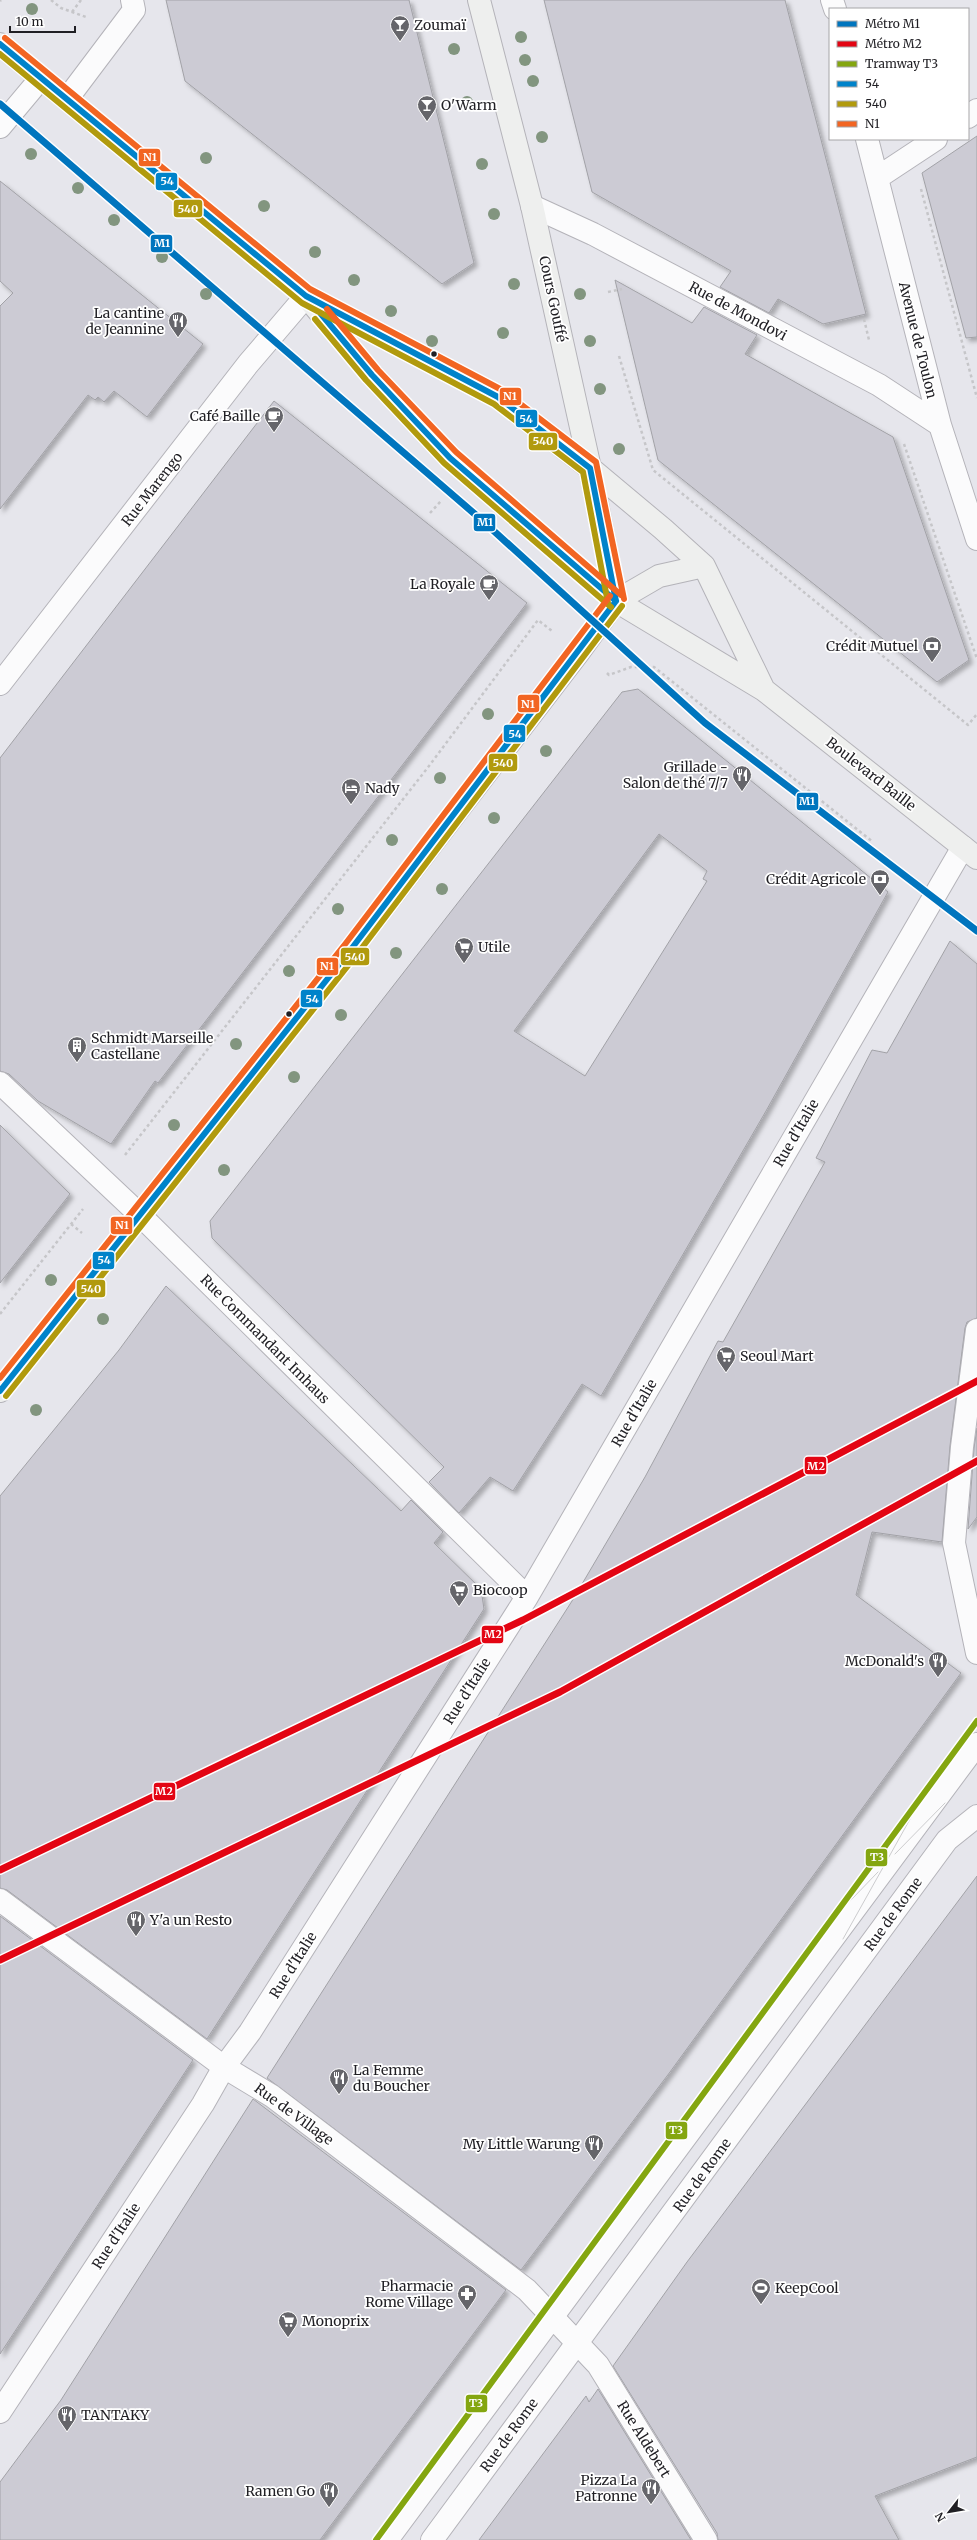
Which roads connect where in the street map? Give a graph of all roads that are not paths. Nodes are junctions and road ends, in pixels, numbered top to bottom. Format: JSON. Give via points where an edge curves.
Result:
{"nodes":[{"id":1,"x":132,"y":0,"type":"edge"},
{"id":2,"x":479,"y":0,"type":"edge"},
{"id":3,"x":0,"y":44,"type":"edge"},
{"id":4,"x":41,"y":78,"type":"junction"},
{"id":5,"x":67,"y":99,"type":"junction"},
{"id":6,"x":977,"y":110,"type":"edge"},
{"id":7,"x":969,"y":116,"type":"edge"},
{"id":8,"x":0,"y":127,"type":"edge"},
{"id":9,"x":867,"y":140,"type":"edge"},
{"id":10,"x":935,"y":140,"type":"edge"},
{"id":11,"x":877,"y":178,"type":"junction"},
{"id":12,"x":532,"y":206,"type":"junction"},
{"id":13,"x":306,"y":296,"type":"junction"},
{"id":14,"x":940,"y":425,"type":"junction"},
{"id":15,"x":590,"y":468,"type":"junction"},
{"id":16,"x":977,"y":539,"type":"edge"},
{"id":17,"x":704,"y":566,"type":"junction"},
{"id":18,"x":616,"y":601,"type":"junction"},
{"id":19,"x":0,"y":684,"type":"edge"},
{"id":20,"x":764,"y":690,"type":"junction"},
{"id":21,"x":970,"y":853,"type":"edge"},
{"id":22,"x":0,"y":1084,"type":"edge"},
{"id":23,"x":140,"y":1215,"type":"junction"},
{"id":24,"x":977,"y":1330,"type":"edge"},
{"id":25,"x":0,"y":1391,"type":"edge"},
{"id":26,"x":527,"y":1597,"type":"junction"},
{"id":27,"x":977,"y":1653,"type":"edge"},
{"id":28,"x":977,"y":1744,"type":"edge"},
{"id":29,"x":977,"y":1816,"type":"edge"},
{"id":30,"x":0,"y":1900,"type":"edge"},
{"id":31,"x":224,"y":2067,"type":"junction"},
{"id":32,"x":552,"y":2317,"type":"junction"},
{"id":33,"x":576,"y":2343,"type":"junction"},
{"id":34,"x":0,"y":2412,"type":"edge"},
{"id":35,"x":387,"y":2540,"type":"edge"},
{"id":36,"x":432,"y":2540,"type":"edge"},
{"id":37,"x":706,"y":2540,"type":"edge"}],
"edges":[{"from":1,"to":5,"type":"street","via":[[134,10]]},
{"from":2,"to":12,"type":"main road","name":"Cours Gouffé"},
{"from":3,"to":4,"type":"main road","name":"Boulevard Baille"},
{"from":4,"to":5,"type":"main road","name":"Boulevard Baille"},
{"from":4,"to":8,"type":"street"},
{"from":5,"to":13,"type":"main road","name":"Boulevard Baille"},
{"from":6,"to":7,"type":"street"},
{"from":9,"to":11,"type":"street","name":"Avenue de Toulon"},
{"from":10,"to":11,"type":"street"},
{"from":11,"to":14,"type":"street","name":"Avenue de Toulon"},
{"from":12,"to":14,"type":"street","name":"Rue de Mondovi","via":[[592,234],[879,385]]},
{"from":12,"to":15,"type":"main road","name":"Cours Gouffé"},
{"from":13,"to":15,"type":"main road","name":"Boulevard Baille","via":[[498,397]]},
{"from":13,"to":18,"type":"main road","name":"Boulevard Baille","via":[[372,375],[450,458]]},
{"from":13,"to":19,"type":"street","name":"Rue Marengo","via":[[248,364]]},
{"from":14,"to":16,"type":"street","name":"Avenue de Toulon"},
{"from":15,"to":17,"type":"main road","name":"Boulevard Baille"},
{"from":15,"to":18,"type":"main road","name":"Cours Gouffé"},
{"from":17,"to":18,"type":"main road","via":[[659,576]]},
{"from":17,"to":20,"type":"main road","name":"Boulevard Baille"},
{"from":18,"to":20,"type":"main road","name":"Boulevard Baille"},
{"from":18,"to":23,"type":"main road","via":[[352,948]]},
{"from":20,"to":21,"type":"main road","name":"Boulevard Baille"},
{"from":21,"to":26,"type":"street","name":"Rue d'Italie"},
{"from":22,"to":23,"type":"street","name":"Rue Commandant Imhaus"},
{"from":23,"to":25,"type":"main road"},
{"from":23,"to":26,"type":"street","name":"Rue Commandant Imhaus"},
{"from":24,"to":27,"type":"street","via":[[962,1447],[954,1543]]},
{"from":26,"to":31,"type":"street","name":"Rue d'Italie","via":[[250,2032]]},
{"from":28,"to":32,"type":"street"},
{"from":29,"to":33,"type":"street","name":"Rue de Rome","via":[[947,1840],[606,2306]]},
{"from":30,"to":31,"type":"street","name":"Rue de Village"},
{"from":31,"to":32,"type":"street","name":"Rue de Village","via":[[272,2096],[527,2290]]},
{"from":31,"to":34,"type":"street","name":"Rue d'Italie","via":[[203,2104]]},
{"from":32,"to":33,"type":"street","name":"Rue de Village"},
{"from":32,"to":35,"type":"street"},
{"from":33,"to":36,"type":"street","name":"Rue de Rome"},
{"from":33,"to":37,"type":"street","name":"Rue Aldebert","via":[[598,2365]]}]}
